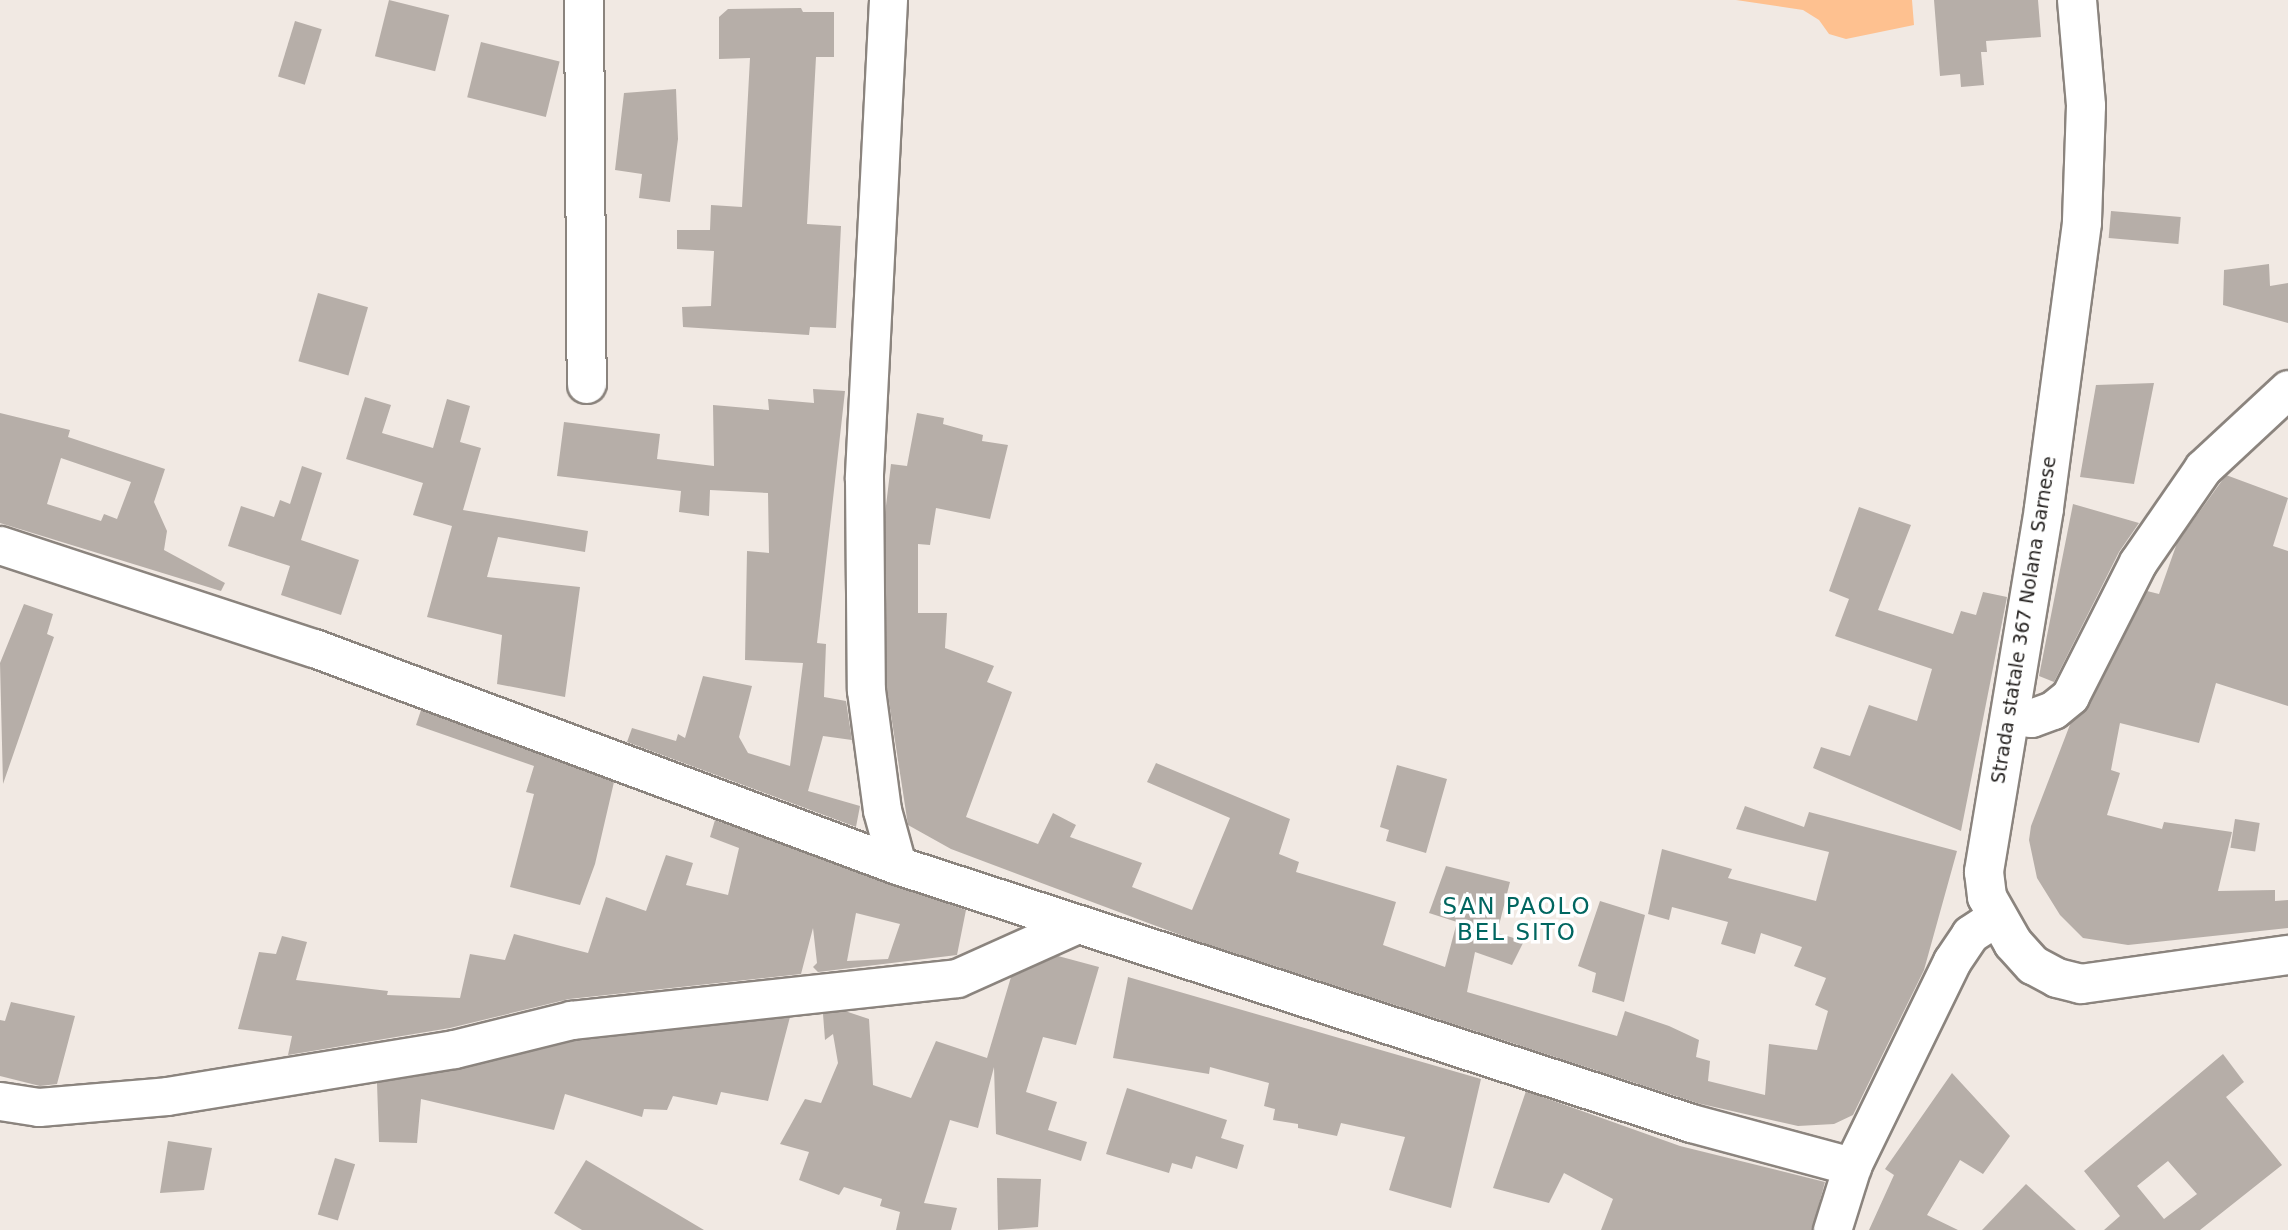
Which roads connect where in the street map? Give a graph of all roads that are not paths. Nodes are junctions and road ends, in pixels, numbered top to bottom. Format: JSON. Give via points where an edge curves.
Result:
{"nodes":[{"id":1,"x":584,"y":0,"type":"edge"},
{"id":2,"x":888,"y":0,"type":"edge"},
{"id":3,"x":2077,"y":0,"type":"edge"},
{"id":4,"x":587,"y":384,"type":"dead end"},
{"id":5,"x":2288,"y":389,"type":"edge"},
{"id":6,"x":0,"y":545,"type":"edge"},
{"id":7,"x":2010,"y":716,"type":"junction"},
{"id":8,"x":897,"y":865,"type":"junction"},
{"id":9,"x":1996,"y":917,"type":"junction"},
{"id":10,"x":1075,"y":925,"type":"junction"},
{"id":11,"x":2288,"y":954,"type":"edge"},
{"id":12,"x":0,"y":1101,"type":"edge"},
{"id":13,"x":1852,"y":1166,"type":"junction"},
{"id":14,"x":1832,"y":1230,"type":"edge"}],
"edges":[{"from":1,"to":4,"type":"main road"},
{"from":2,"to":8,"type":"street","via":[[864,478],[866,664],[882,810]]},
{"from":3,"to":7,"type":"main road","name":"Strada statale 367 Nolana Sarnese","via":[[2086,106],[2082,223],[2044,509]]},
{"from":5,"to":7,"type":"street","via":[[2203,468],[2138,562],[2070,695],[2042,714]]},
{"from":6,"to":8,"type":"street","via":[[314,648]]},
{"from":7,"to":9,"type":"main road","name":"Strada statale 367 Nolana Sarnese","via":[[1984,872]]},
{"from":8,"to":10,"type":"street"},
{"from":9,"to":11,"type":"main road","name":"Strada statale 367 Nolana Sarnese","via":[[2033,965],[2081,984]]},
{"from":9,"to":13,"type":"street","via":[[1970,934],[1952,961]]},
{"from":10,"to":12,"type":"street","via":[[957,978],[571,1020],[454,1049],[167,1096],[40,1107]]},
{"from":10,"to":13,"type":"street","via":[[1691,1123]]},
{"from":13,"to":14,"type":"street"}]}
